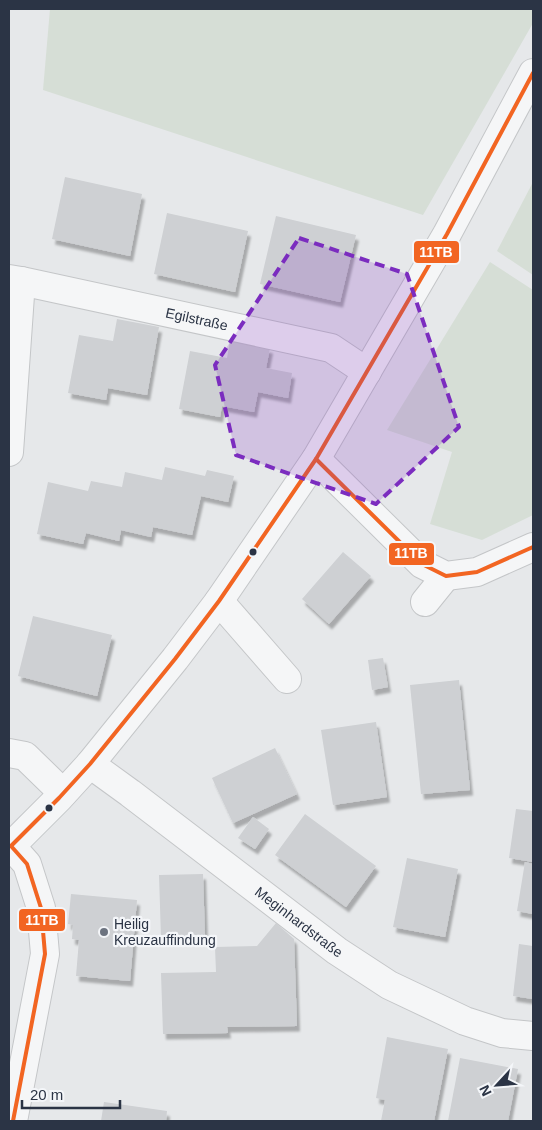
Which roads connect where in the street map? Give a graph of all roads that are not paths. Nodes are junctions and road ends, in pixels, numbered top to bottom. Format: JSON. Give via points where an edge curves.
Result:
{"nodes":[{"id":1,"x":533,"y":73,"type":"edge"},
{"id":2,"x":15,"y":280,"type":"edge"},
{"id":3,"x":367,"y":372,"type":"junction"},
{"id":4,"x":9,"y":452,"type":"edge"},
{"id":5,"x":316,"y":459,"type":"junction"},
{"id":6,"x":533,"y":547,"type":"edge"},
{"id":7,"x":446,"y":576,"type":"junction"},
{"id":8,"x":220,"y":600,"type":"junction"},
{"id":9,"x":425,"y":602,"type":"dead end"},
{"id":10,"x":287,"y":679,"type":"dead end"},
{"id":11,"x":9,"y":753,"type":"edge"},
{"id":12,"x":90,"y":764,"type":"junction"},
{"id":13,"x":63,"y":793,"type":"junction"},
{"id":14,"x":10,"y":847,"type":"edge"},
{"id":15,"x":533,"y":1036,"type":"edge"},
{"id":16,"x":12,"y":1121,"type":"edge"}],
"edges":[{"from":1,"to":3,"type":"street","via":[[447,234]]},
{"from":2,"to":3,"type":"street","name":"Egilstraße","via":[[331,348]]},
{"from":2,"to":4,"type":"street","name":"Egilstraße"},
{"from":3,"to":5,"type":"street"},
{"from":5,"to":7,"type":"street","via":[[422,564]]},
{"from":5,"to":8,"type":"street"},
{"from":6,"to":7,"type":"street","via":[[477,572]]},
{"from":7,"to":9,"type":"street"},
{"from":8,"to":10,"type":"street"},
{"from":8,"to":12,"type":"street"},
{"from":11,"to":13,"type":"street","via":[[25,756]]},
{"from":12,"to":13,"type":"street"},
{"from":12,"to":15,"type":"street","name":"Meginhardstraße","via":[[337,951],[389,985],[465,1021],[502,1033]]},
{"from":13,"to":14,"type":"street"},
{"from":14,"to":16,"type":"street","via":[[27,864],[41,908],[45,954]]}]}
